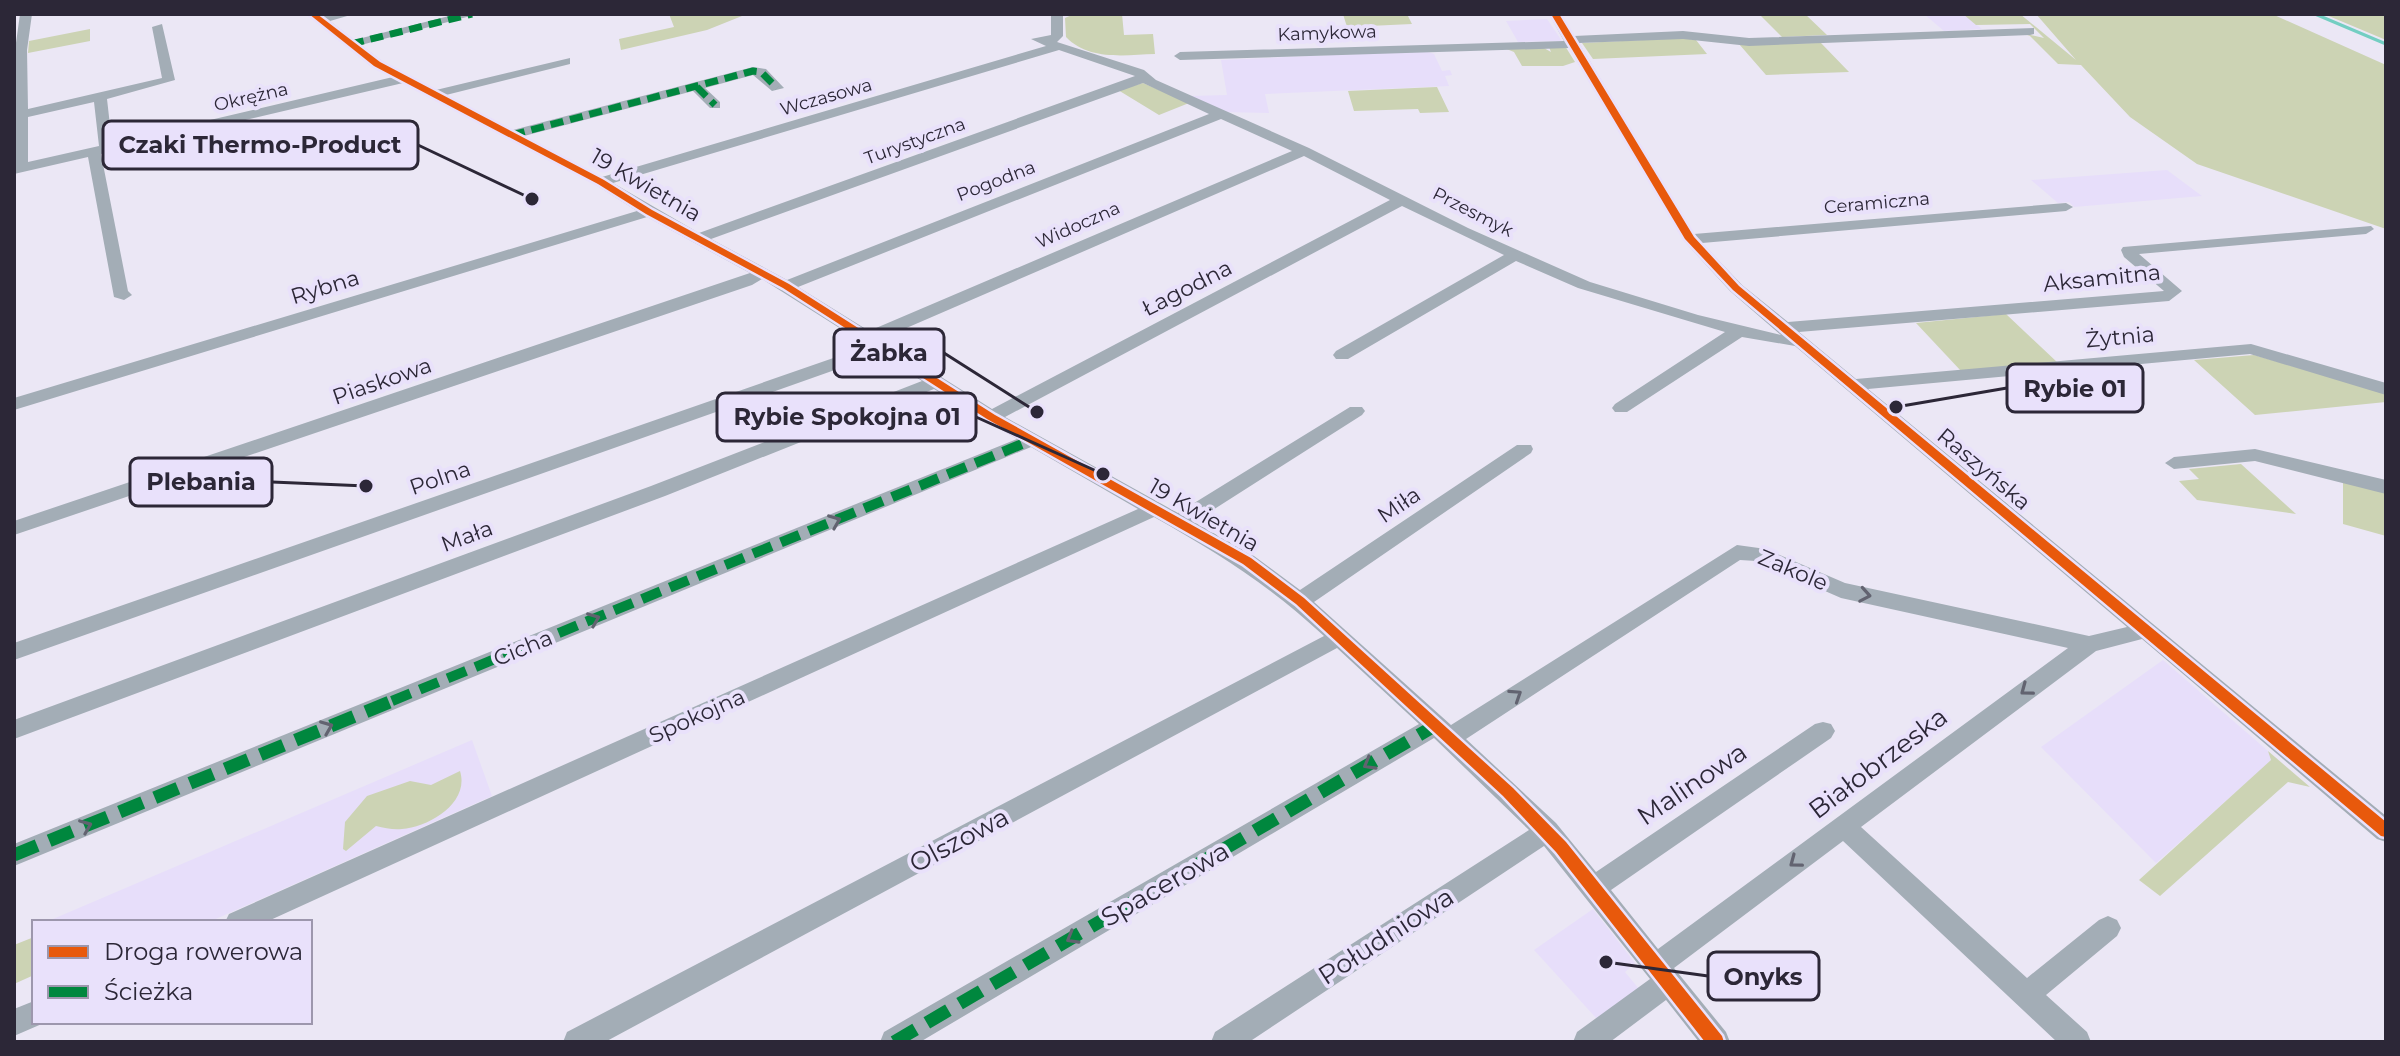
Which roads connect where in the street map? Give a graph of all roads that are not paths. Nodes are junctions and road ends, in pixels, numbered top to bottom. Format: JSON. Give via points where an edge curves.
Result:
{"nodes":[{"id":1,"x":26,"y":14,"type":"edge"},
{"id":2,"x":348,"y":14,"type":"edge"},
{"id":3,"x":472,"y":14,"type":"edge"},
{"id":4,"x":1057,"y":14,"type":"edge"},
{"id":5,"x":1555,"y":14,"type":"edge"},
{"id":6,"x":316,"y":17,"type":"edge"},
{"id":7,"x":158,"y":27,"type":"dead end"},
{"id":8,"x":2030,"y":31,"type":"dead end"},
{"id":9,"x":1048,"y":42,"type":"junction"},
{"id":10,"x":1571,"y":42,"type":"junction"},
{"id":11,"x":351,"y":44,"type":"junction"},
{"id":12,"x":1180,"y":56,"type":"dead end"},
{"id":13,"x":566,"y":61,"type":"dead end"},
{"id":14,"x":1143,"y":78,"type":"junction"},
{"id":15,"x":403,"y":79,"type":"junction"},
{"id":16,"x":697,"y":87,"type":"junction"},
{"id":17,"x":777,"y":88,"type":"dead end"},
{"id":18,"x":436,"y":94,"type":"junction"},
{"id":19,"x":100,"y":97,"type":"junction"},
{"id":20,"x":715,"y":105,"type":"dead end"},
{"id":21,"x":619,"y":107,"type":"junction"},
{"id":22,"x":22,"y":114,"type":"junction"},
{"id":23,"x":1221,"y":114,"type":"junction"},
{"id":24,"x":623,"y":123,"type":"dead end"},
{"id":25,"x":512,"y":135,"type":"junction"},
{"id":26,"x":100,"y":150,"type":"junction"},
{"id":27,"x":1304,"y":151,"type":"junction"},
{"id":28,"x":18,"y":169,"type":"edge"},
{"id":29,"x":601,"y":182,"type":"junction"},
{"id":30,"x":1404,"y":199,"type":"junction"},
{"id":31,"x":2066,"y":207,"type":"dead end"},
{"id":32,"x":649,"y":212,"type":"junction"},
{"id":33,"x":2366,"y":229,"type":"dead end"},
{"id":34,"x":699,"y":238,"type":"junction"},
{"id":35,"x":1690,"y":239,"type":"junction"},
{"id":36,"x":1515,"y":255,"type":"junction"},
{"id":37,"x":763,"y":272,"type":"junction"},
{"id":38,"x":786,"y":286,"type":"junction"},
{"id":39,"x":124,"y":295,"type":"dead end"},
{"id":40,"x":1782,"y":328,"type":"junction"},
{"id":41,"x":1739,"y":331,"type":"junction"},
{"id":42,"x":1799,"y":341,"type":"junction"},
{"id":43,"x":875,"y":343,"type":"junction"},
{"id":44,"x":1342,"y":355,"type":"dead end"},
{"id":45,"x":935,"y":382,"type":"junction"},
{"id":46,"x":1853,"y":385,"type":"junction"},
{"id":47,"x":2386,"y":389,"type":"edge"},
{"id":48,"x":14,"y":404,"type":"edge"},
{"id":49,"x":1621,"y":408,"type":"dead end"},
{"id":50,"x":1356,"y":411,"type":"dead end"},
{"id":51,"x":991,"y":417,"type":"junction"},
{"id":52,"x":1032,"y":440,"type":"junction"},
{"id":53,"x":1524,"y":449,"type":"dead end"},
{"id":54,"x":2174,"y":463,"type":"dead end"},
{"id":55,"x":2386,"y":487,"type":"edge"},
{"id":56,"x":1155,"y":509,"type":"junction"},
{"id":57,"x":1179,"y":522,"type":"junction"},
{"id":58,"x":14,"y":528,"type":"edge"},
{"id":59,"x":1300,"y":601,"type":"junction"},
{"id":60,"x":2147,"y":630,"type":"junction"},
{"id":61,"x":1340,"y":637,"type":"junction"},
{"id":62,"x":2089,"y":644,"type":"junction"},
{"id":63,"x":14,"y":652,"type":"edge"},
{"id":64,"x":14,"y":730,"type":"edge"},
{"id":65,"x":1443,"y":731,"type":"junction"},
{"id":66,"x":1823,"y":731,"type":"dead end"},
{"id":67,"x":1843,"y":826,"type":"junction"},
{"id":68,"x":1547,"y":831,"type":"junction"},
{"id":69,"x":2386,"y":831,"type":"edge"},
{"id":70,"x":14,"y":855,"type":"edge"},
{"id":71,"x":1594,"y":887,"type":"junction"},
{"id":72,"x":242,"y":920,"type":"edge"},
{"id":73,"x":2108,"y":928,"type":"dead end"},
{"id":74,"x":1662,"y":974,"type":"junction"},
{"id":75,"x":2026,"y":995,"type":"junction"},
{"id":76,"x":577,"y":1042,"type":"edge"},
{"id":77,"x":894,"y":1042,"type":"edge"},
{"id":78,"x":1225,"y":1042,"type":"edge"},
{"id":79,"x":1587,"y":1042,"type":"edge"},
{"id":80,"x":1716,"y":1042,"type":"edge"},
{"id":81,"x":2077,"y":1042,"type":"edge"}],
"edges":[{"from":1,"to":22,"type":"street"},
{"from":2,"to":6,"type":"street"},
{"from":3,"to":11,"type":"street"},
{"from":4,"to":9,"type":"street","via":[[1057,36]]},
{"from":5,"to":10,"type":"street","name":"Raszyńska"},
{"from":6,"to":11,"type":"street","name":"19 Kwietnia"},
{"from":7,"to":19,"type":"street","via":[[169,80]]},
{"from":8,"to":10,"type":"street","name":"Kamykowa","via":[[1749,42],[1683,35]]},
{"from":9,"to":14,"type":"street","name":"Przesmyk"},
{"from":9,"to":29,"type":"street","name":"Wczasowa"},
{"from":10,"to":12,"type":"street","name":"Kamykowa"},
{"from":10,"to":35,"type":"street","name":"Raszyńska"},
{"from":11,"to":15,"type":"street","name":"19 Kwietnia"},
{"from":13,"to":18,"type":"street"},
{"from":14,"to":23,"type":"street","name":"Przesmyk"},
{"from":14,"to":34,"type":"street","name":"Turystyczna"},
{"from":15,"to":18,"type":"street","name":"19 Kwietnia"},
{"from":15,"to":26,"type":"street","name":"Okrężna"},
{"from":16,"to":17,"type":"street","via":[[758,71]]},
{"from":16,"to":20,"type":"street"},
{"from":16,"to":21,"type":"street"},
{"from":18,"to":25,"type":"street","name":"19 Kwietnia"},
{"from":19,"to":22,"type":"street"},
{"from":19,"to":26,"type":"street"},
{"from":21,"to":24,"type":"street"},
{"from":21,"to":25,"type":"street"},
{"from":22,"to":28,"type":"street"},
{"from":23,"to":27,"type":"street","name":"Przesmyk"},
{"from":23,"to":38,"type":"street","name":"Pogodna"},
{"from":25,"to":29,"type":"street","name":"19 Kwietnia"},
{"from":26,"to":28,"type":"street","name":"Okrężna"},
{"from":26,"to":39,"type":"street"},
{"from":27,"to":30,"type":"street","name":"Przesmyk"},
{"from":27,"to":43,"type":"street","name":"Widoczna"},
{"from":29,"to":32,"type":"street","name":"19 Kwietnia"},
{"from":30,"to":36,"type":"street","name":"Przesmyk"},
{"from":30,"to":51,"type":"street","name":"Łagodna"},
{"from":31,"to":35,"type":"street","name":"Ceramiczna"},
{"from":32,"to":34,"type":"street","name":"19 Kwietnia"},
{"from":32,"to":48,"type":"street","name":"Rybna"},
{"from":33,"to":40,"type":"street","name":"Aksamitna","via":[[2129,250],[2174,291],[2169,296]]},
{"from":34,"to":37,"type":"street","name":"19 Kwietnia"},
{"from":35,"to":40,"type":"street","name":"Raszyńska"},
{"from":36,"to":41,"type":"street","name":"Przesmyk","via":[[1584,285]]},
{"from":36,"to":44,"type":"street"},
{"from":37,"to":38,"type":"street","name":"19 Kwietnia"},
{"from":37,"to":58,"type":"street","name":"Piaskowa"},
{"from":38,"to":43,"type":"street","name":"19 Kwietnia"},
{"from":40,"to":42,"type":"street","name":"Raszyńska"},
{"from":41,"to":42,"type":"street","name":"Przesmyk"},
{"from":41,"to":49,"type":"street"},
{"from":42,"to":46,"type":"street","name":"Raszyńska"},
{"from":43,"to":45,"type":"street","name":"19 Kwietnia"},
{"from":43,"to":63,"type":"street","name":"Polna"},
{"from":45,"to":51,"type":"street","name":"19 Kwietnia"},
{"from":45,"to":64,"type":"street","name":"Mała","via":[[658,491]]},
{"from":46,"to":47,"type":"street","name":"Żytnia","via":[[2251,349]]},
{"from":46,"to":60,"type":"street","name":"Raszyńska"},
{"from":50,"to":57,"type":"street"},
{"from":51,"to":52,"type":"street","name":"19 Kwietnia"},
{"from":52,"to":56,"type":"street","name":"19 Kwietnia"},
{"from":70,"to":52,"type":"street","name":"Cicha","one_way":true},
{"from":53,"to":59,"type":"street","name":"Miła"},
{"from":54,"to":55,"type":"street","via":[[2255,455]]},
{"from":56,"to":57,"type":"street","name":"19 Kwietnia"},
{"from":56,"to":72,"type":"street","name":"Spokojna"},
{"from":57,"to":59,"type":"street","name":"19 Kwietnia","via":[[1247,561]]},
{"from":59,"to":61,"type":"street","name":"19 Kwietnia"},
{"from":60,"to":62,"type":"street","name":"Białobrzeska"},
{"from":60,"to":69,"type":"street","name":"Raszyńska"},
{"from":61,"to":65,"type":"street","name":"19 Kwietnia"},
{"from":61,"to":76,"type":"street","name":"Olszowa"},
{"from":65,"to":62,"type":"street","name":"Zakole","one_way":true,"via":[[1737,552],[1759,554],[1841,590]]},
{"from":62,"to":67,"type":"street","name":"Białobrzeska","one_way":true},
{"from":65,"to":68,"type":"street","name":"19 Kwietnia"},
{"from":65,"to":77,"type":"street","name":"Spacerowa","one_way":true},
{"from":66,"to":71,"type":"street","name":"Malinowa"},
{"from":67,"to":74,"type":"street","name":"Białobrzeska","one_way":true},
{"from":67,"to":75,"type":"street"},
{"from":68,"to":71,"type":"street","name":"19 Kwietnia"},
{"from":68,"to":78,"type":"street","name":"Południowa"},
{"from":71,"to":74,"type":"street","name":"19 Kwietnia"},
{"from":73,"to":75,"type":"street"},
{"from":74,"to":79,"type":"street","name":"Białobrzeska"},
{"from":74,"to":80,"type":"street","name":"19 Kwietnia"},
{"from":75,"to":81,"type":"street"}]}
